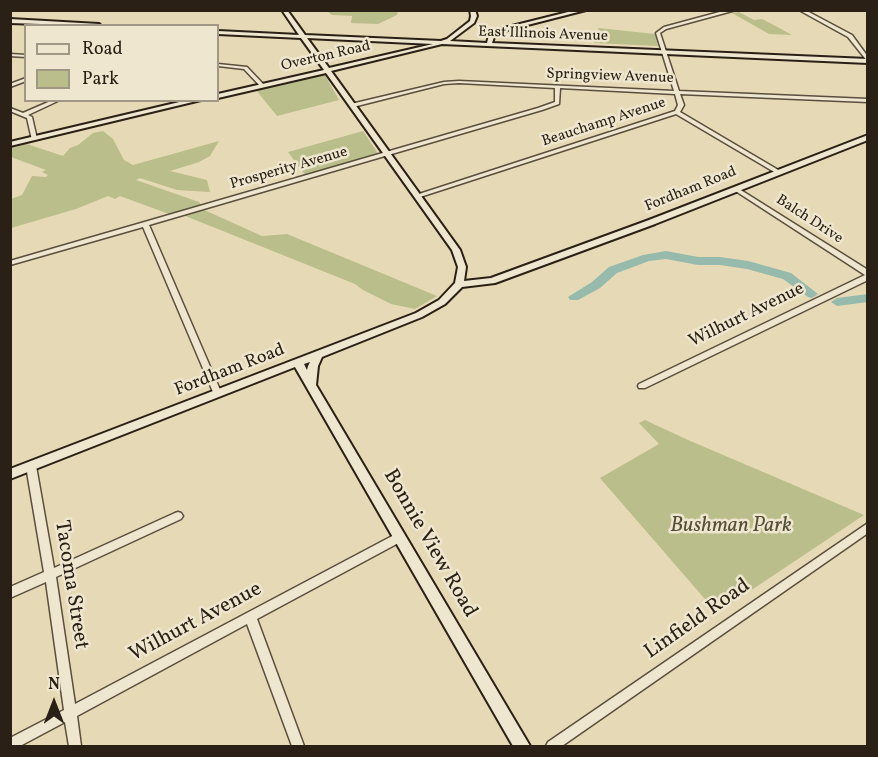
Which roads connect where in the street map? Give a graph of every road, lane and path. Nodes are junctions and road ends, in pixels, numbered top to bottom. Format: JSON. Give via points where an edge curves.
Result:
{"nodes":[{"id":1,"x":284,"y":10,"type":"edge"},
{"id":2,"x":472,"y":10,"type":"edge"},
{"id":3,"x":584,"y":10,"type":"edge"},
{"id":4,"x":734,"y":10,"type":"edge"},
{"id":5,"x":801,"y":10,"type":"edge"},
{"id":6,"x":469,"y":15,"type":"edge"},
{"id":7,"x":10,"y":23,"type":"edge"},
{"id":8,"x":30,"y":24,"type":"edge"},
{"id":9,"x":297,"y":27,"type":"junction"},
{"id":10,"x":219,"y":32,"type":"edge"},
{"id":11,"x":230,"y":32,"type":"junction"},
{"id":12,"x":284,"y":33,"type":"junction"},
{"id":13,"x":456,"y":34,"type":"junction"},
{"id":14,"x":303,"y":35,"type":"junction"},
{"id":15,"x":322,"y":38,"type":"junction"},
{"id":16,"x":380,"y":38,"type":"junction"},
{"id":17,"x":443,"y":40,"type":"junction"},
{"id":18,"x":464,"y":40,"type":"junction"},
{"id":19,"x":489,"y":43,"type":"junction"},
{"id":20,"x":310,"y":44,"type":"junction"},
{"id":21,"x":662,"y":49,"type":"junction"},
{"id":22,"x":867,"y":59,"type":"edge"},
{"id":23,"x":219,"y":65,"type":"edge"},
{"id":24,"x":329,"y":70,"type":"junction"},
{"id":25,"x":24,"y":80,"type":"edge"},
{"id":26,"x":10,"y":86,"type":"edge"},
{"id":27,"x":263,"y":86,"type":"junction"},
{"id":28,"x":558,"y":86,"type":"junction"},
{"id":29,"x":677,"y":91,"type":"junction"},
{"id":30,"x":219,"y":96,"type":"edge"},
{"id":31,"x":867,"y":101,"type":"edge"},
{"id":32,"x":53,"y":102,"type":"edge"},
{"id":33,"x":189,"y":102,"type":"edge"},
{"id":34,"x":353,"y":105,"type":"junction"},
{"id":35,"x":10,"y":110,"type":"edge"},
{"id":36,"x":677,"y":112,"type":"junction"},
{"id":37,"x":25,"y":114,"type":"junction"},
{"id":38,"x":867,"y":137,"type":"edge"},
{"id":39,"x":34,"y":138,"type":"junction"},
{"id":40,"x":10,"y":144,"type":"edge"},
{"id":41,"x":387,"y":153,"type":"junction"},
{"id":42,"x":778,"y":172,"type":"junction"},
{"id":43,"x":736,"y":189,"type":"junction"},
{"id":44,"x":418,"y":196,"type":"junction"},
{"id":45,"x":145,"y":224,"type":"junction"},
{"id":46,"x":10,"y":263,"type":"edge"},
{"id":47,"x":867,"y":276,"type":"edge"},
{"id":48,"x":457,"y":287,"type":"junction"},
{"id":49,"x":318,"y":355,"type":"junction"},
{"id":50,"x":298,"y":363,"type":"junction"},
{"id":51,"x":311,"y":385,"type":"junction"},
{"id":52,"x":642,"y":386,"type":"dead end"},
{"id":53,"x":217,"y":392,"type":"junction"},
{"id":54,"x":31,"y":466,"type":"junction"},
{"id":55,"x":10,"y":474,"type":"edge"},
{"id":56,"x":178,"y":516,"type":"dead end"},
{"id":57,"x":867,"y":528,"type":"edge"},
{"id":58,"x":400,"y":537,"type":"junction"},
{"id":59,"x":50,"y":575,"type":"junction"},
{"id":60,"x":10,"y":593,"type":"edge"},
{"id":61,"x":250,"y":616,"type":"junction"},
{"id":62,"x":71,"y":713,"type":"junction"},
{"id":63,"x":10,"y":745,"type":"edge"},
{"id":64,"x":75,"y":747,"type":"edge"},
{"id":65,"x":298,"y":747,"type":"edge"},
{"id":66,"x":522,"y":747,"type":"edge"},
{"id":67,"x":552,"y":747,"type":"edge"}],
"edges":[{"from":1,"to":9,"type":"street"},
{"from":2,"to":6,"type":"street"},
{"from":3,"to":19,"type":"street","via":[[498,31]]},
{"from":4,"to":21,"type":"street","via":[[661,30],[658,36]]},
{"from":5,"to":22,"type":"street","via":[[850,36]]},
{"from":6,"to":13,"type":"street","via":[[471,22]]},
{"from":6,"to":17,"type":"street"},
{"from":7,"to":8,"type":"street"},
{"from":9,"to":12,"type":"street"},
{"from":9,"to":14,"type":"street"},
{"from":10,"to":11,"type":"street","name":"East Illinois Avenue"},
{"from":11,"to":12,"type":"street","name":"East Illinois Avenue"},
{"from":11,"to":14,"type":"street","name":"East Illinois Avenue"},
{"from":12,"to":14,"type":"street","name":"East Illinois Avenue"},
{"from":13,"to":17,"type":"street"},
{"from":13,"to":18,"type":"street"},
{"from":14,"to":15,"type":"street","name":"East Illinois Avenue"},
{"from":14,"to":16,"type":"street","name":"East Illinois Avenue"},
{"from":14,"to":20,"type":"street"},
{"from":15,"to":16,"type":"street","name":"East Illinois Avenue"},
{"from":15,"to":20,"type":"street"},
{"from":16,"to":17,"type":"street","name":"East Illinois Avenue"},
{"from":17,"to":18,"type":"street","name":"East Illinois Avenue"},
{"from":17,"to":19,"type":"street","name":"East Illinois Avenue"},
{"from":17,"to":24,"type":"street","name":"Overton Road"},
{"from":18,"to":19,"type":"street","name":"East Illinois Avenue"},
{"from":19,"to":21,"type":"street","name":"East Illinois Avenue"},
{"from":20,"to":24,"type":"street"},
{"from":21,"to":22,"type":"street","name":"East Illinois Avenue"},
{"from":21,"to":29,"type":"street","name":"Beauchamp Avenue"},
{"from":23,"to":27,"type":"street","via":[[245,68]]},
{"from":24,"to":27,"type":"street","name":"Overton Road"},
{"from":24,"to":34,"type":"street"},
{"from":25,"to":26,"type":"street"},
{"from":27,"to":30,"type":"street","name":"Overton Road"},
{"from":28,"to":29,"type":"street","name":"Springview Avenue"},
{"from":28,"to":34,"type":"street","name":"Springview Avenue","via":[[451,82]]},
{"from":28,"to":41,"type":"street","name":"Prosperity Avenue","via":[[559,100],[551,106]]},
{"from":29,"to":31,"type":"street","name":"Springview Avenue"},
{"from":29,"to":36,"type":"street","name":"Beauchamp Avenue","via":[[681,105]]},
{"from":32,"to":37,"type":"street"},
{"from":33,"to":39,"type":"street"},
{"from":34,"to":41,"type":"street"},
{"from":35,"to":37,"type":"street"},
{"from":36,"to":42,"type":"street","name":"Balch Drive"},
{"from":36,"to":44,"type":"street","name":"Beauchamp Avenue"},
{"from":37,"to":39,"type":"street"},
{"from":38,"to":42,"type":"street","name":"Fordham Road"},
{"from":39,"to":40,"type":"street"},
{"from":41,"to":44,"type":"street"},
{"from":41,"to":45,"type":"street","name":"Prosperity Avenue"},
{"from":42,"to":43,"type":"street","name":"Fordham Road"},
{"from":43,"to":47,"type":"street","name":"Balch Drive"},
{"from":43,"to":48,"type":"street","name":"Fordham Road","via":[[478,288]]},
{"from":44,"to":48,"type":"street","via":[[460,258]]},
{"from":45,"to":46,"type":"street","name":"Prosperity Avenue"},
{"from":45,"to":53,"type":"street"},
{"from":47,"to":52,"type":"street","name":"Wilhurt Avenue"},
{"from":48,"to":49,"type":"street","name":"Fordham Road","via":[[442,303],[419,315]]},
{"from":49,"to":50,"type":"street","name":"Fordham Road"},
{"from":49,"to":51,"type":"street"},
{"from":50,"to":51,"type":"street","name":"Bonnie View Road"},
{"from":50,"to":53,"type":"street","name":"Fordham Road"},
{"from":51,"to":58,"type":"street","name":"Bonnie View Road"},
{"from":53,"to":54,"type":"street","name":"Fordham Road"},
{"from":54,"to":55,"type":"street","name":"Fordham Road"},
{"from":54,"to":59,"type":"street","name":"Tacoma Street"},
{"from":56,"to":59,"type":"street"},
{"from":57,"to":67,"type":"street","name":"Linfield Road"},
{"from":58,"to":61,"type":"street","name":"Wilhurt Avenue"},
{"from":58,"to":66,"type":"street","name":"Bonnie View Road"},
{"from":59,"to":60,"type":"street"},
{"from":59,"to":62,"type":"street","name":"Tacoma Street"},
{"from":61,"to":62,"type":"street","name":"Wilhurt Avenue"},
{"from":61,"to":65,"type":"street"},
{"from":62,"to":63,"type":"street","name":"Wilhurt Avenue"},
{"from":62,"to":64,"type":"street","name":"Tacoma Street"}]}
